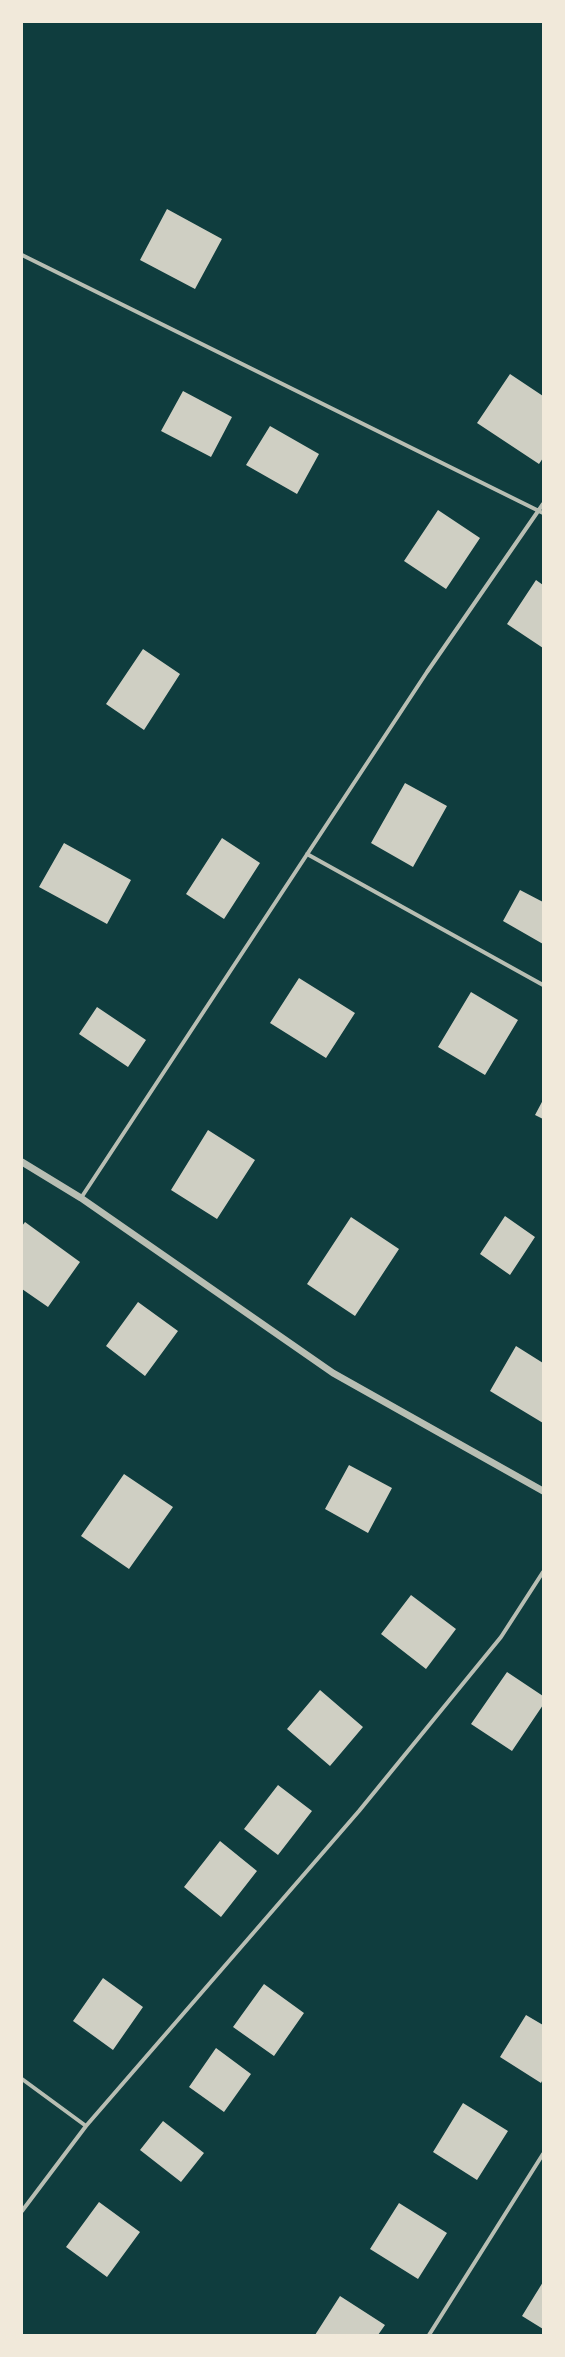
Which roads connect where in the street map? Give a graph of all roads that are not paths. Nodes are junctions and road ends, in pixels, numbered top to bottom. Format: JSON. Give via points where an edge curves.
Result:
{"nodes":[{"id":1,"x":22,"y":254,"type":"edge"},
{"id":2,"x":543,"y":504,"type":"edge"},
{"id":3,"x":537,"y":512,"type":"junction"},
{"id":4,"x":543,"y":513,"type":"edge"},
{"id":5,"x":307,"y":854,"type":"junction"},
{"id":6,"x":543,"y":985,"type":"edge"},
{"id":7,"x":22,"y":1162,"type":"edge"},
{"id":8,"x":81,"y":1198,"type":"junction"},
{"id":9,"x":543,"y":1491,"type":"edge"},
{"id":10,"x":543,"y":1572,"type":"edge"},
{"id":11,"x":22,"y":2079,"type":"edge"},
{"id":12,"x":86,"y":2126,"type":"junction"},
{"id":13,"x":543,"y":2154,"type":"edge"},
{"id":14,"x":22,"y":2211,"type":"edge"},
{"id":15,"x":429,"y":2335,"type":"edge"}],
"edges":[{"from":1,"to":3,"type":"street"},
{"from":2,"to":3,"type":"street"},
{"from":3,"to":4,"type":"street"},
{"from":3,"to":5,"type":"street"},
{"from":5,"to":6,"type":"street"},
{"from":5,"to":8,"type":"street"},
{"from":7,"to":8,"type":"street"},
{"from":8,"to":9,"type":"street","via":[[333,1374]]},
{"from":10,"to":12,"type":"street","via":[[501,1636],[359,1811]]},
{"from":11,"to":12,"type":"street"},
{"from":12,"to":14,"type":"street"},
{"from":13,"to":15,"type":"street"}]}
